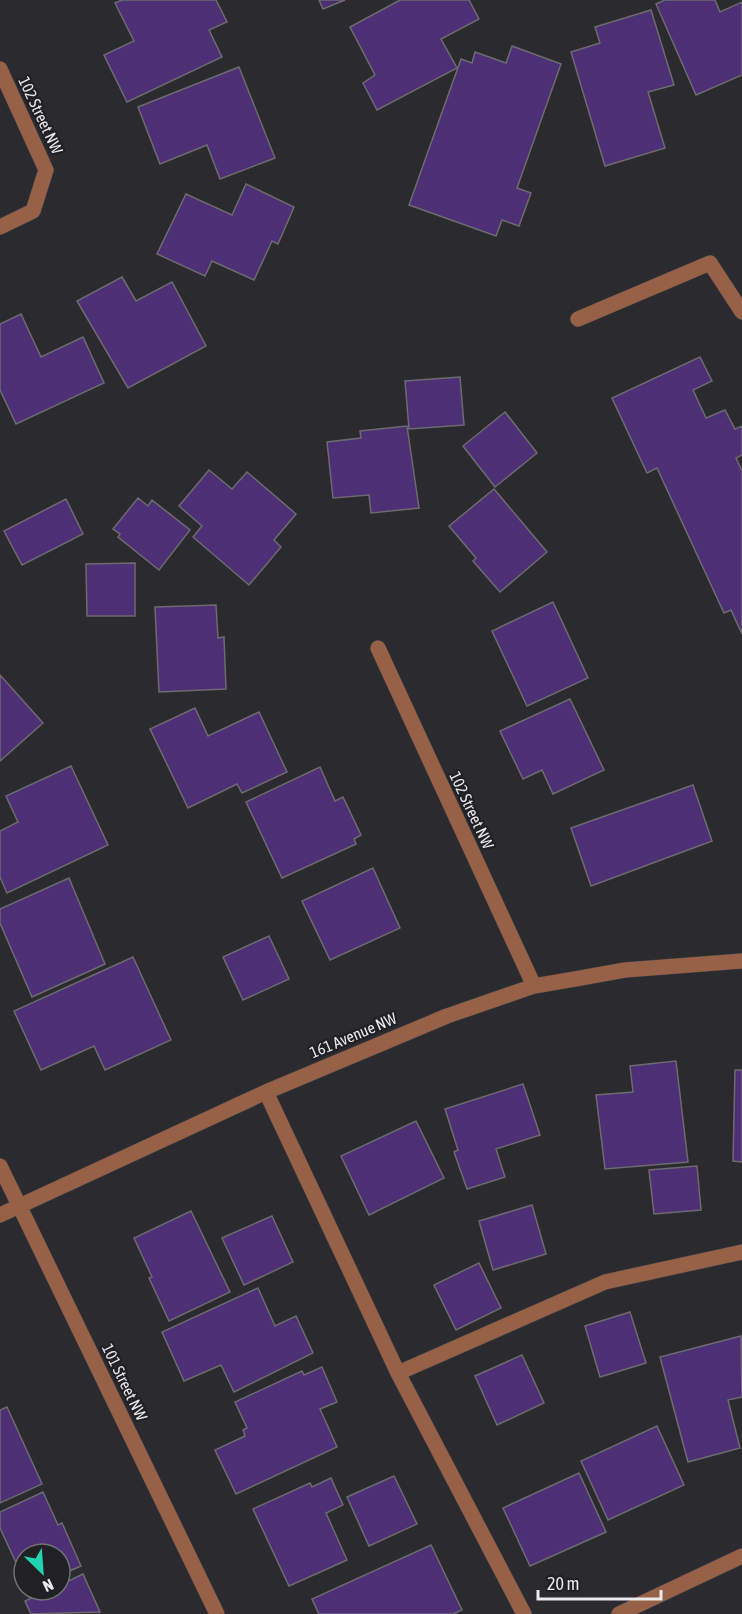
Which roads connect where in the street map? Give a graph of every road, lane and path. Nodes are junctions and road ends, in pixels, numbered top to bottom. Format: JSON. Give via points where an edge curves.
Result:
{"nodes":[{"id":1,"x":0,"y":69,"type":"edge"},
{"id":2,"x":0,"y":227,"type":"edge"},
{"id":3,"x":742,"y":312,"type":"edge"},
{"id":4,"x":578,"y":319,"type":"dead end"},
{"id":5,"x":378,"y":648,"type":"dead end"},
{"id":6,"x":742,"y":961,"type":"edge"},
{"id":7,"x":534,"y":987,"type":"junction"},
{"id":8,"x":266,"y":1092,"type":"junction"},
{"id":9,"x":0,"y":1166,"type":"edge"},
{"id":10,"x":19,"y":1206,"type":"junction"},
{"id":11,"x":0,"y":1215,"type":"edge"},
{"id":12,"x":742,"y":1252,"type":"edge"},
{"id":13,"x":398,"y":1373,"type":"junction"},
{"id":14,"x":742,"y":1556,"type":"edge"},
{"id":15,"x":217,"y":1614,"type":"edge"},
{"id":16,"x":524,"y":1614,"type":"edge"},
{"id":17,"x":619,"y":1614,"type":"edge"}],
"edges":[{"from":1,"to":2,"type":"street","name":"102 Street NW","via":[[46,170],[33,212]]},
{"from":3,"to":4,"type":"street","via":[[710,263]]},
{"from":5,"to":7,"type":"street","name":"102 Street NW"},
{"from":6,"to":7,"type":"street","name":"161 Avenue NW","via":[[625,970]]},
{"from":7,"to":8,"type":"street","name":"161 Avenue NW","via":[[447,1016]]},
{"from":8,"to":10,"type":"street","name":"161 Avenue NW"},
{"from":8,"to":13,"type":"street"},
{"from":9,"to":10,"type":"street","name":"101 Street NW"},
{"from":10,"to":11,"type":"street","name":"161 Avenue NW"},
{"from":10,"to":15,"type":"street","name":"101 Street NW"},
{"from":12,"to":13,"type":"street","via":[[605,1282]]},
{"from":13,"to":16,"type":"street"},
{"from":14,"to":17,"type":"street"}]}
